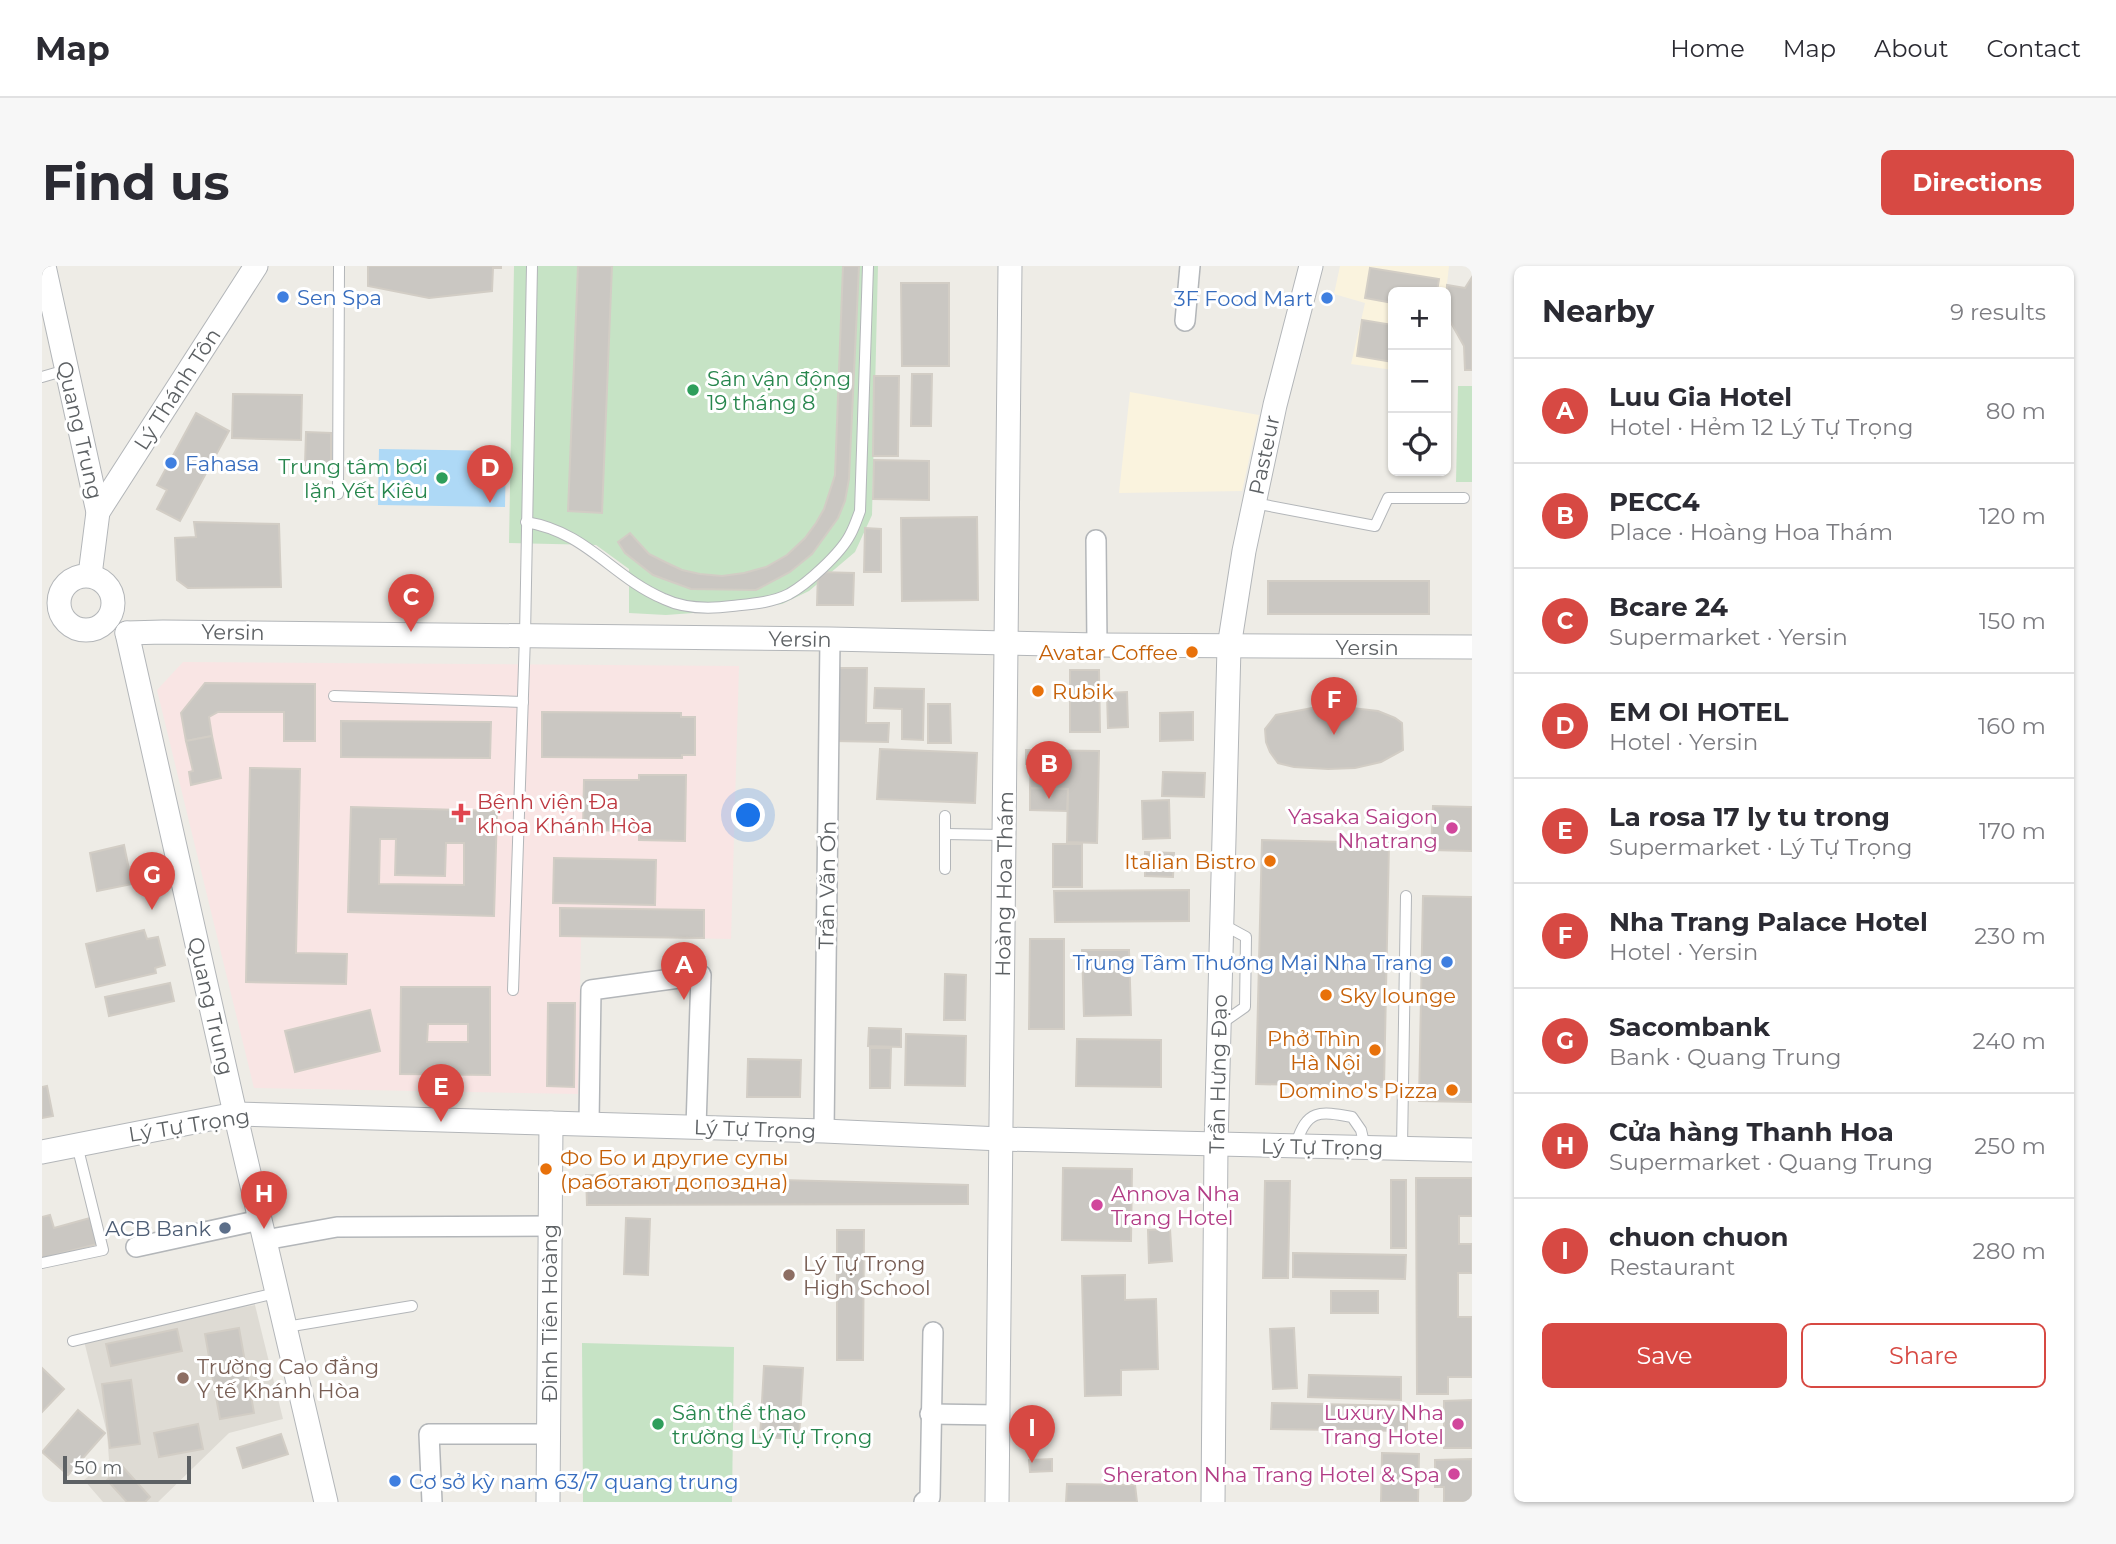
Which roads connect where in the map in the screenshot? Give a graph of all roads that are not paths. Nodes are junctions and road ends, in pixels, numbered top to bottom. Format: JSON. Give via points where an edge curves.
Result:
{"nodes":[{"id":1,"x":44,"y":266,"type":"edge"},
{"id":2,"x":256,"y":266,"type":"edge"},
{"id":3,"x":339,"y":266,"type":"edge"},
{"id":4,"x":532,"y":266,"type":"edge"},
{"id":5,"x":868,"y":266,"type":"edge"},
{"id":6,"x":1010,"y":266,"type":"edge"},
{"id":7,"x":1190,"y":266,"type":"edge"},
{"id":8,"x":1311,"y":266,"type":"edge"},
{"id":9,"x":1185,"y":321,"type":"dead end"},
{"id":10,"x":66,"y":370,"type":"junction"},
{"id":11,"x":42,"y":377,"type":"edge"},
{"id":12,"x":338,"y":494,"type":"dead end"},
{"id":13,"x":1464,"y":498,"type":"dead end"},
{"id":14,"x":1254,"y":503,"type":"junction"},
{"id":15,"x":98,"y":512,"type":"junction"},
{"id":16,"x":526,"y":522,"type":"junction"},
{"id":17,"x":1096,"y":540,"type":"dead end"},
{"id":18,"x":90,"y":575,"type":"junction"},
{"id":19,"x":109,"y":618,"type":"junction"},
{"id":20,"x":51,"y":621,"type":"edge"},
{"id":21,"x":127,"y":633,"type":"junction"},
{"id":22,"x":525,"y":636,"type":"junction"},
{"id":23,"x":830,"y":639,"type":"junction"},
{"id":24,"x":1006,"y":644,"type":"junction"},
{"id":25,"x":1097,"y":645,"type":"junction"},
{"id":26,"x":1229,"y":646,"type":"junction"},
{"id":27,"x":1472,"y":647,"type":"edge"},
{"id":28,"x":334,"y":696,"type":"dead end"},
{"id":29,"x":523,"y":702,"type":"junction"},
{"id":30,"x":945,"y":816,"type":"dead end"},
{"id":31,"x":945,"y":834,"type":"junction"},
{"id":32,"x":1004,"y":835,"type":"junction"},
{"id":33,"x":945,"y":869,"type":"dead end"},
{"id":34,"x":1406,"y":897,"type":"dead end"},
{"id":35,"x":513,"y":990,"type":"dead end"},
{"id":36,"x":235,"y":1114,"type":"junction"},
{"id":37,"x":551,"y":1123,"type":"junction"},
{"id":38,"x":589,"y":1123,"type":"junction"},
{"id":39,"x":696,"y":1127,"type":"junction"},
{"id":40,"x":824,"y":1131,"type":"junction"},
{"id":41,"x":1001,"y":1139,"type":"junction"},
{"id":42,"x":76,"y":1144,"type":"junction"},
{"id":43,"x":1216,"y":1145,"type":"junction"},
{"id":44,"x":1295,"y":1146,"type":"junction"},
{"id":45,"x":1365,"y":1147,"type":"junction"},
{"id":46,"x":1402,"y":1148,"type":"junction"},
{"id":47,"x":1472,"y":1150,"type":"edge"},
{"id":48,"x":42,"y":1152,"type":"edge"},
{"id":49,"x":550,"y":1226,"type":"junction"},
{"id":50,"x":262,"y":1230,"type":"junction"},
{"id":51,"x":136,"y":1247,"type":"dead end"},
{"id":52,"x":42,"y":1263,"type":"edge"},
{"id":53,"x":277,"y":1292,"type":"junction"},
{"id":54,"x":412,"y":1306,"type":"dead end"},
{"id":55,"x":285,"y":1327,"type":"junction"},
{"id":56,"x":933,"y":1332,"type":"dead end"},
{"id":57,"x":73,"y":1340,"type":"dead end"},
{"id":58,"x":930,"y":1414,"type":"junction"},
{"id":59,"x":998,"y":1415,"type":"junction"},
{"id":60,"x":548,"y":1434,"type":"junction"},
{"id":61,"x":326,"y":1502,"type":"edge"},
{"id":62,"x":432,"y":1502,"type":"edge"},
{"id":63,"x":548,"y":1502,"type":"edge"},
{"id":64,"x":924,"y":1502,"type":"edge"},
{"id":65,"x":997,"y":1502,"type":"edge"},
{"id":66,"x":1213,"y":1502,"type":"edge"}],
"edges":[{"from":1,"to":10,"type":"street","name":"Quang Trung"},
{"from":2,"to":15,"type":"street","name":"Lý Thánh Tôn"},
{"from":3,"to":12,"type":"lane"},
{"from":4,"to":16,"type":"lane"},
{"from":5,"to":16,"type":"lane","via":[[860,511],[849,537],[811,577],[788,594],[761,603],[685,607],[643,588],[563,532]]},
{"from":6,"to":24,"type":"street","name":"Hoàng Hoa Thám"},
{"from":7,"to":9,"type":"street"},
{"from":8,"to":14,"type":"street","name":"Pasteur"},
{"from":10,"to":11,"type":"lane"},
{"from":10,"to":15,"type":"street","name":"Quang Trung"},
{"from":13,"to":14,"type":"lane","via":[[1388,498],[1374,526]]},
{"from":14,"to":26,"type":"street","name":"Pasteur"},
{"from":15,"to":18,"type":"street"},
{"from":16,"to":22,"type":"lane"},
{"from":17,"to":25,"type":"street"},
{"from":18,"to":19,"type":"street","via":[[102,581],[113,597]]},
{"from":18,"to":20,"type":"street","via":[[66,583]]},
{"from":19,"to":20,"type":"street","via":[[91,630]]},
{"from":19,"to":21,"type":"street"},
{"from":21,"to":22,"type":"street","name":"Yersin"},
{"from":21,"to":36,"type":"street","name":"Quang Trung"},
{"from":22,"to":23,"type":"street","name":"Yersin"},
{"from":22,"to":29,"type":"lane"},
{"from":23,"to":24,"type":"street","name":"Yersin"},
{"from":23,"to":40,"type":"street","name":"Trần Văn Ơn"},
{"from":24,"to":25,"type":"street","name":"Yersin"},
{"from":24,"to":32,"type":"street","name":"Hoàng Hoa Thám"},
{"from":25,"to":26,"type":"street","name":"Yersin"},
{"from":26,"to":27,"type":"street","name":"Yersin"},
{"from":26,"to":43,"type":"street","name":"Trần Hưng Đạo"},
{"from":28,"to":29,"type":"lane"},
{"from":29,"to":35,"type":"lane"},
{"from":30,"to":31,"type":"lane"},
{"from":31,"to":32,"type":"lane"},
{"from":31,"to":33,"type":"lane"},
{"from":32,"to":41,"type":"street","name":"Hoàng Hoa Thám"},
{"from":34,"to":46,"type":"lane"},
{"from":36,"to":37,"type":"street","name":"Lý Tự Trọng"},
{"from":36,"to":42,"type":"street","name":"Lý Tự Trọng"},
{"from":36,"to":50,"type":"street","name":"Quang Trung"},
{"from":37,"to":38,"type":"street","name":"Lý Tự Trọng"},
{"from":37,"to":49,"type":"street","name":"Đinh Tiên Hoàng"},
{"from":38,"to":39,"type":"street","name":"Lý Tự Trọng"},
{"from":38,"to":39,"type":"street","via":[[591,990],[701,975]]},
{"from":39,"to":40,"type":"street","name":"Lý Tự Trọng"},
{"from":40,"to":41,"type":"street","name":"Lý Tự Trọng"},
{"from":41,"to":43,"type":"street","name":"Lý Tự Trọng"},
{"from":41,"to":59,"type":"street","name":"Hoàng Hoa Thám"},
{"from":42,"to":48,"type":"street","name":"Lý Tự Trọng"},
{"from":42,"to":52,"type":"lane","via":[[103,1250]]},
{"from":43,"to":44,"type":"street","name":"Lý Tự Trọng"},
{"from":43,"to":66,"type":"street","name":"Trần Hưng Đạo"},
{"from":44,"to":45,"type":"street","name":"Lý Tự Trọng"},
{"from":44,"to":45,"type":"lane","via":[[1311,1116],[1332,1113],[1352,1117]]},
{"from":45,"to":46,"type":"street","name":"Lý Tự Trọng"},
{"from":46,"to":47,"type":"street","name":"Lý Tự Trọng"},
{"from":49,"to":50,"type":"street"},
{"from":49,"to":60,"type":"street","name":"Đinh Tiên Hoàng"},
{"from":50,"to":51,"type":"street"},
{"from":50,"to":53,"type":"street","name":"Quang Trung"},
{"from":53,"to":55,"type":"street","name":"Quang Trung"},
{"from":53,"to":57,"type":"lane"},
{"from":54,"to":55,"type":"lane"},
{"from":55,"to":61,"type":"street","name":"Quang Trung"},
{"from":56,"to":58,"type":"street"},
{"from":58,"to":59,"type":"street"},
{"from":58,"to":64,"type":"street","via":[[930,1497]]},
{"from":59,"to":65,"type":"street","name":"Hoàng Hoa Thám"},
{"from":60,"to":62,"type":"street","via":[[429,1434]]},
{"from":60,"to":63,"type":"street","name":"Đinh Tiên Hoàng"}]}
